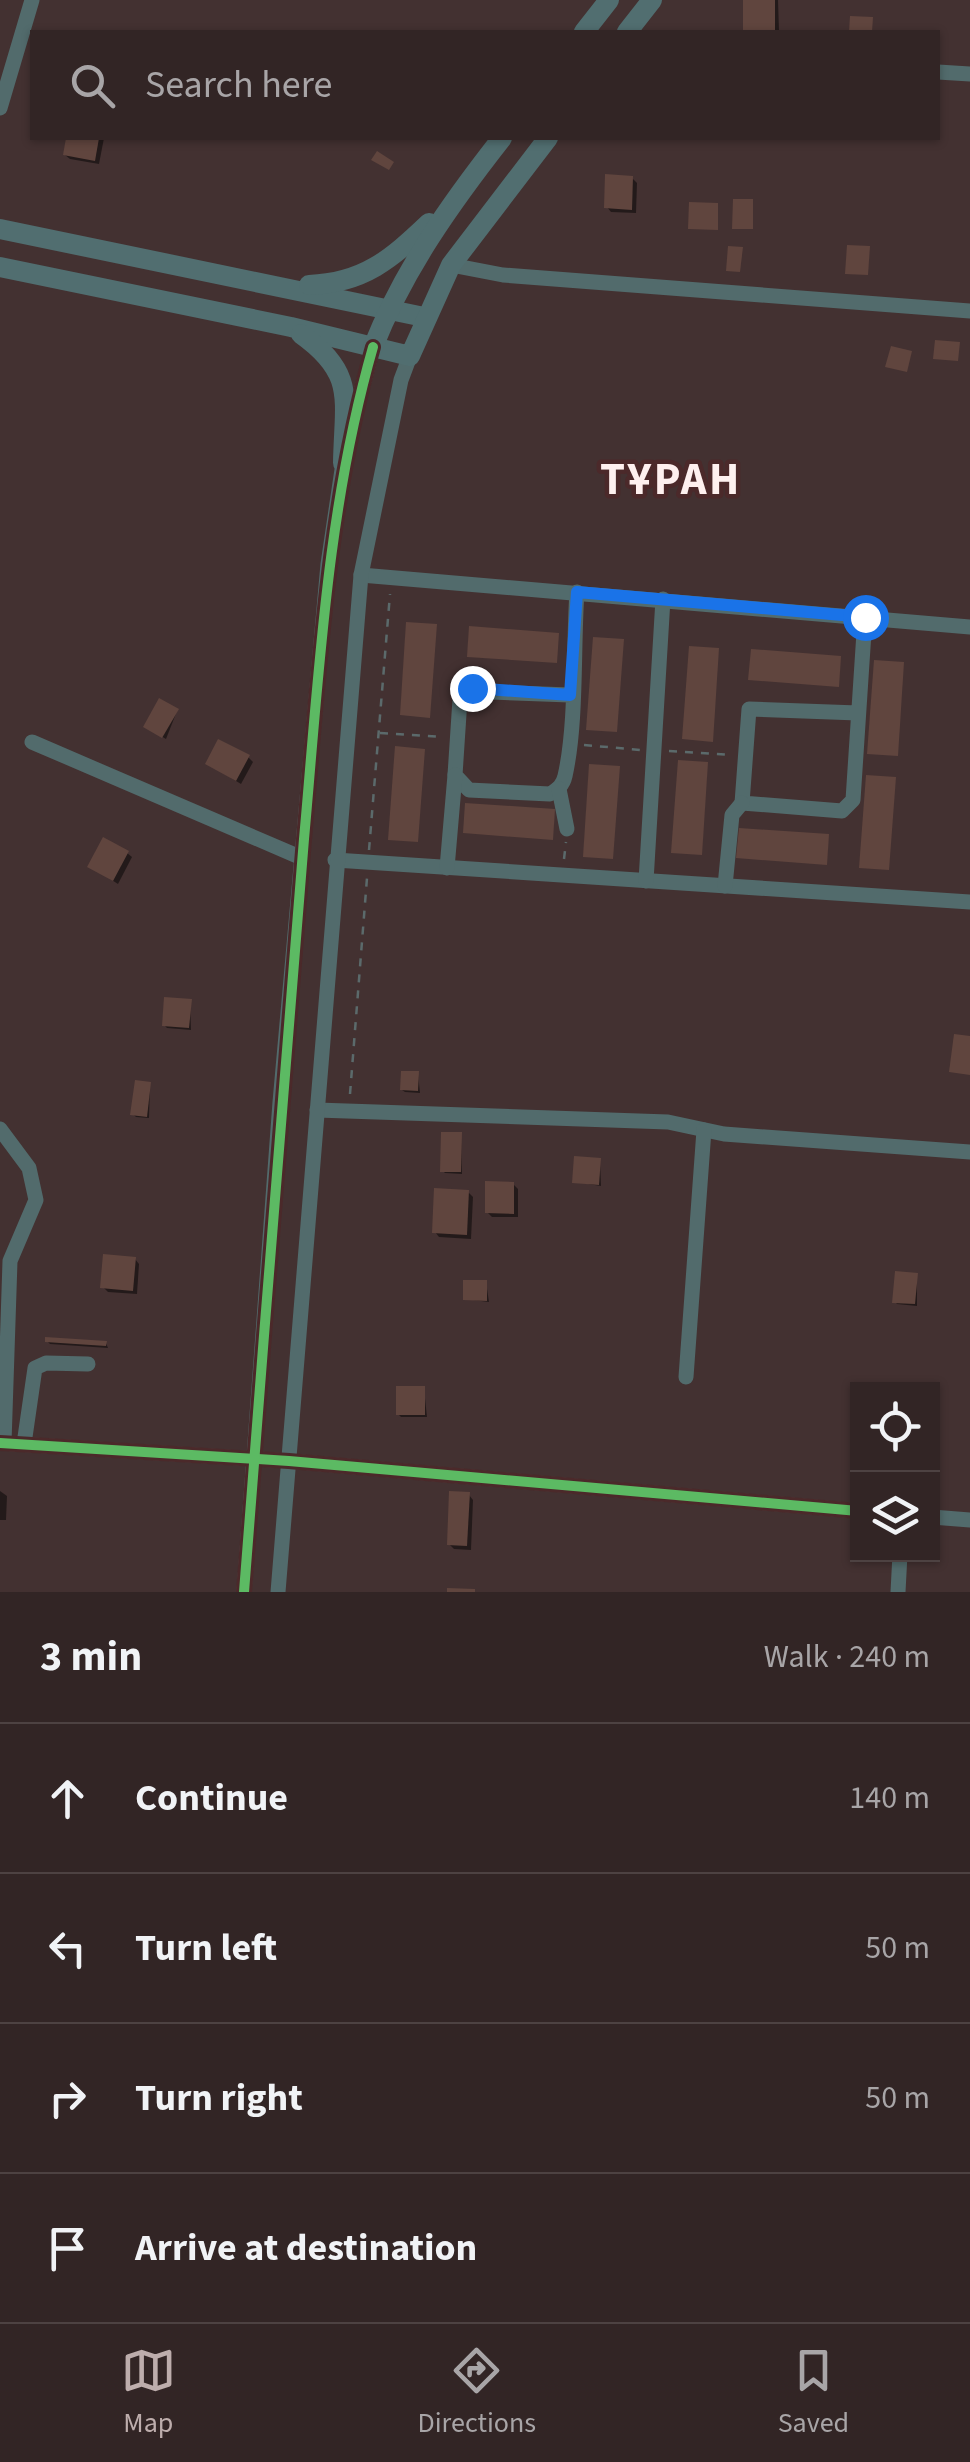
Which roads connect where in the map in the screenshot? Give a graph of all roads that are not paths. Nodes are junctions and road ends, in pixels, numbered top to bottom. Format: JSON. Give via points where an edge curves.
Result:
{"nodes":[{"id":1,"x":32,"y":0,"type":"edge"},
{"id":2,"x":609,"y":0,"type":"edge"},
{"id":3,"x":652,"y":0,"type":"edge"},
{"id":4,"x":586,"y":30,"type":"edge"},
{"id":5,"x":629,"y":30,"type":"edge"},
{"id":6,"x":940,"y":72,"type":"edge"},
{"id":7,"x":970,"y":74,"type":"edge"},
{"id":8,"x":0,"y":108,"type":"edge"},
{"id":9,"x":500,"y":140,"type":"edge"},
{"id":10,"x":546,"y":140,"type":"edge"},
{"id":11,"x":453,"y":201,"type":"junction"},
{"id":12,"x":0,"y":229,"type":"edge"},
{"id":13,"x":0,"y":266,"type":"edge"},
{"id":14,"x":451,"y":266,"type":"junction"},
{"id":15,"x":266,"y":283,"type":"junction"},
{"id":16,"x":388,"y":310,"type":"junction"},
{"id":17,"x":970,"y":311,"type":"edge"},
{"id":18,"x":424,"y":317,"type":"junction"},
{"id":19,"x":291,"y":326,"type":"junction"},
{"id":20,"x":373,"y":347,"type":"junction"},
{"id":21,"x":410,"y":356,"type":"junction"},
{"id":22,"x":342,"y":463,"type":"junction"},
{"id":23,"x":362,"y":575,"type":"junction"},
{"id":24,"x":577,"y":592,"type":"junction"},
{"id":25,"x":663,"y":599,"type":"junction"},
{"id":26,"x":865,"y":617,"type":"junction"},
{"id":27,"x":970,"y":627,"type":"edge"},
{"id":28,"x":570,"y":695,"type":"junction"},
{"id":29,"x":858,"y":713,"type":"junction"},
{"id":30,"x":32,"y":742,"type":"dead end"},
{"id":31,"x":455,"y":774,"type":"junction"},
{"id":32,"x":559,"y":789,"type":"junction"},
{"id":33,"x":742,"y":803,"type":"junction"},
{"id":34,"x":567,"y":829,"type":"road end"},
{"id":35,"x":302,"y":858,"type":"junction"},
{"id":36,"x":335,"y":860,"type":"junction"},
{"id":37,"x":447,"y":868,"type":"junction"},
{"id":38,"x":646,"y":881,"type":"junction"},
{"id":39,"x":726,"y":886,"type":"junction"},
{"id":40,"x":970,"y":902,"type":"edge"},
{"id":41,"x":317,"y":1110,"type":"junction"},
{"id":42,"x":0,"y":1129,"type":"edge"},
{"id":43,"x":704,"y":1130,"type":"junction"},
{"id":44,"x":970,"y":1152,"type":"edge"},
{"id":45,"x":88,"y":1364,"type":"dead end"},
{"id":46,"x":686,"y":1378,"type":"dead end"},
{"id":47,"x":257,"y":1426,"type":"junction"},
{"id":48,"x":2,"y":1443,"type":"edge"},
{"id":49,"x":24,"y":1444,"type":"junction"},
{"id":50,"x":221,"y":1456,"type":"junction"},
{"id":51,"x":255,"y":1459,"type":"junction"},
{"id":52,"x":289,"y":1461,"type":"junction"},
{"id":53,"x":252,"y":1490,"type":"junction"},
{"id":54,"x":850,"y":1510,"type":"edge"},
{"id":55,"x":940,"y":1518,"type":"edge"},
{"id":56,"x":970,"y":1520,"type":"edge"},
{"id":57,"x":900,"y":1562,"type":"edge"},
{"id":58,"x":244,"y":1592,"type":"edge"},
{"id":59,"x":278,"y":1592,"type":"edge"},
{"id":60,"x":898,"y":1592,"type":"edge"}],
"edges":[{"from":1,"to":8,"type":"street"},
{"from":2,"to":4,"type":"main road"},
{"from":3,"to":5,"type":"main road"},
{"from":6,"to":7,"type":"street"},
{"from":9,"to":11,"type":"main road"},
{"from":10,"to":14,"type":"main road"},
{"from":11,"to":15,"type":"main road","via":[[384,265],[356,280]]},
{"from":11,"to":16,"type":"main road"},
{"from":12,"to":15,"type":"main road"},
{"from":13,"to":19,"type":"main road"},
{"from":14,"to":17,"type":"street"},
{"from":14,"to":18,"type":"main road"},
{"from":15,"to":16,"type":"main road"},
{"from":16,"to":18,"type":"main road"},
{"from":16,"to":20,"type":"main road"},
{"from":18,"to":21,"type":"main road"},
{"from":19,"to":20,"type":"main road"},
{"from":19,"to":22,"type":"main road","via":[[336,364],[345,389]]},
{"from":20,"to":21,"type":"main road"},
{"from":20,"to":22,"type":"street"},
{"from":21,"to":23,"type":"street"},
{"from":22,"to":35,"type":"street"},
{"from":23,"to":24,"type":"street"},
{"from":23,"to":36,"type":"street"},
{"from":24,"to":25,"type":"street"},
{"from":24,"to":28,"type":"street"},
{"from":25,"to":26,"type":"street"},
{"from":25,"to":38,"type":"street"},
{"from":26,"to":27,"type":"street"},
{"from":26,"to":29,"type":"street"},
{"from":28,"to":31,"type":"street","via":[[472,688],[460,699]]},
{"from":28,"to":32,"type":"street"},
{"from":29,"to":33,"type":"street","via":[[749,709]]},
{"from":29,"to":33,"type":"street","via":[[850,808]]},
{"from":30,"to":35,"type":"street"},
{"from":31,"to":32,"type":"street","via":[[468,790]]},
{"from":31,"to":37,"type":"street"},
{"from":32,"to":34,"type":"street"},
{"from":33,"to":39,"type":"street","via":[[732,815]]},
{"from":35,"to":47,"type":"street"},
{"from":36,"to":37,"type":"street"},
{"from":36,"to":41,"type":"street"},
{"from":37,"to":38,"type":"street"},
{"from":38,"to":39,"type":"street"},
{"from":39,"to":40,"type":"street"},
{"from":41,"to":43,"type":"street","via":[[668,1122]]},
{"from":41,"to":52,"type":"street"},
{"from":42,"to":48,"type":"street","via":[[29,1168],[36,1200],[10,1261]]},
{"from":43,"to":44,"type":"street"},
{"from":43,"to":46,"type":"street"},
{"from":45,"to":49,"type":"street","via":[[36,1368]]},
{"from":47,"to":50,"type":"street","via":[[240,1448]]},
{"from":47,"to":51,"type":"street"},
{"from":48,"to":49,"type":"street"},
{"from":49,"to":50,"type":"street"},
{"from":50,"to":51,"type":"street"},
{"from":50,"to":53,"type":"street"},
{"from":51,"to":52,"type":"street"},
{"from":51,"to":53,"type":"street"},
{"from":52,"to":54,"type":"street"},
{"from":52,"to":59,"type":"street"},
{"from":53,"to":58,"type":"street"},
{"from":55,"to":56,"type":"street"},
{"from":57,"to":60,"type":"street"}]}
